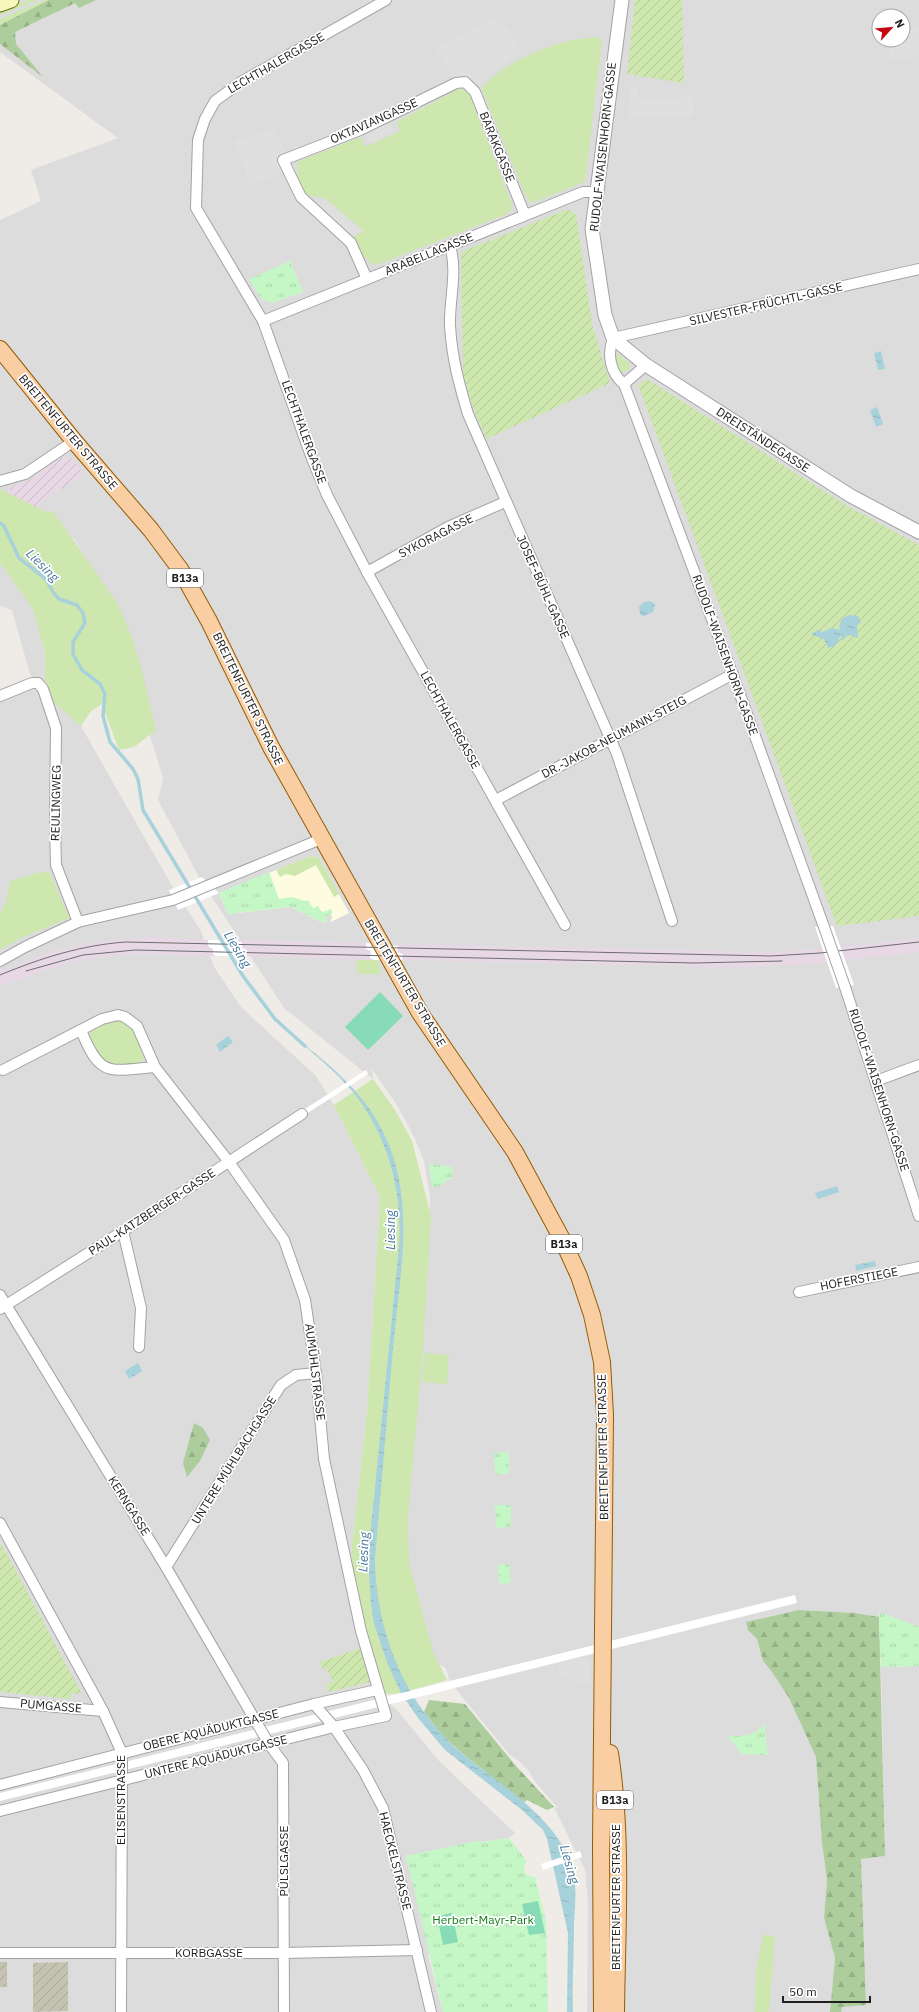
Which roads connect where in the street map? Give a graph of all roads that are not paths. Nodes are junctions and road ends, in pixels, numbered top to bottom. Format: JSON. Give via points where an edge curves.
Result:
{"nodes":[{"id":1,"x":11,"y":0,"type":"edge"},
{"id":2,"x":386,"y":0,"type":"edge"},
{"id":3,"x":622,"y":0,"type":"edge"},
{"id":4,"x":0,"y":4,"type":"edge"},
{"id":5,"x":465,"y":82,"type":"joint"},
{"id":6,"x":596,"y":192,"type":"junction"},
{"id":7,"x":525,"y":215,"type":"junction"},
{"id":8,"x":450,"y":246,"type":"junction"},
{"id":9,"x":919,"y":270,"type":"edge"},
{"id":10,"x":367,"y":279,"type":"junction"},
{"id":11,"x":263,"y":321,"type":"junction"},
{"id":12,"x":613,"y":338,"type":"junction"},
{"id":13,"x":0,"y":349,"type":"edge"},
{"id":14,"x":646,"y":365,"type":"junction"},
{"id":15,"x":624,"y":384,"type":"junction"},
{"id":16,"x":74,"y":441,"type":"junction"},
{"id":17,"x":0,"y":481,"type":"edge"},
{"id":18,"x":506,"y":502,"type":"junction"},
{"id":19,"x":919,"y":532,"type":"edge"},
{"id":20,"x":367,"y":572,"type":"junction"},
{"id":21,"x":732,"y":674,"type":"junction"},
{"id":22,"x":0,"y":696,"type":"edge"},
{"id":23,"x":610,"y":738,"type":"junction"},
{"id":24,"x":496,"y":800,"type":"junction"},
{"id":25,"x":321,"y":839,"type":"junction"},
{"id":26,"x":672,"y":921,"type":"dead end"},
{"id":27,"x":78,"y":922,"type":"junction"},
{"id":28,"x":565,"y":925,"type":"dead end"},
{"id":29,"x":0,"y":961,"type":"edge"},
{"id":30,"x":81,"y":1030,"type":"junction"},
{"id":31,"x":919,"y":1066,"type":"edge"},
{"id":32,"x":155,"y":1067,"type":"junction"},
{"id":33,"x":3,"y":1070,"type":"dead end"},
{"id":34,"x":876,"y":1081,"type":"junction"},
{"id":35,"x":302,"y":1114,"type":"dead end"},
{"id":36,"x":229,"y":1162,"type":"junction"},
{"id":37,"x":919,"y":1216,"type":"edge"},
{"id":38,"x":123,"y":1231,"type":"junction"},
{"id":39,"x":919,"y":1267,"type":"edge"},
{"id":40,"x":800,"y":1292,"type":"dead end"},
{"id":41,"x":0,"y":1295,"type":"edge"},
{"id":42,"x":3,"y":1307,"type":"edge"},
{"id":43,"x":139,"y":1347,"type":"dead end"},
{"id":44,"x":316,"y":1373,"type":"junction"},
{"id":45,"x":0,"y":1523,"type":"edge"},
{"id":46,"x":166,"y":1567,"type":"junction"},
{"id":47,"x":377,"y":1690,"type":"junction"},
{"id":48,"x":0,"y":1702,"type":"edge"},
{"id":49,"x":314,"y":1704,"type":"junction"},
{"id":50,"x":103,"y":1711,"type":"junction"},
{"id":51,"x":386,"y":1716,"type":"joint"},
{"id":52,"x":255,"y":1719,"type":"junction"},
{"id":53,"x":334,"y":1727,"type":"junction"},
{"id":54,"x":269,"y":1744,"type":"junction"},
{"id":55,"x":122,"y":1753,"type":"junction"},
{"id":56,"x":121,"y":1781,"type":"junction"},
{"id":57,"x":0,"y":1785,"type":"edge"},
{"id":58,"x":0,"y":1811,"type":"edge"},
{"id":59,"x":610,"y":1911,"type":"junction"},
{"id":60,"x":417,"y":1950,"type":"junction"},
{"id":61,"x":121,"y":1952,"type":"junction"},
{"id":62,"x":0,"y":1953,"type":"edge"},
{"id":63,"x":284,"y":1953,"type":"junction"},
{"id":64,"x":121,"y":2012,"type":"edge"},
{"id":65,"x":284,"y":2012,"type":"edge"},
{"id":66,"x":431,"y":2012,"type":"edge"},
{"id":67,"x":602,"y":2012,"type":"edge"},
{"id":68,"x":616,"y":2012,"type":"edge"}],
"edges":[{"from":1,"to":4,"type":"main road"},
{"from":2,"to":11,"type":"street","name":"LECHTHALERGASSE","via":[[221,95],[205,119],[198,140],[195,198],[197,212]]},
{"from":3,"to":6,"type":"street","name":"RUDOLF-WAISENHORN-GASSE"},
{"from":5,"to":7,"type":"street","name":"BARAKGASSE","via":[[475,92]]},
{"from":5,"to":10,"type":"street","name":"OKTAVIANGASSE","via":[[456,83],[363,128],[283,160],[301,197],[351,242]]},
{"from":6,"to":7,"type":"street","name":"ARABELLAGASSE","via":[[583,192]]},
{"from":6,"to":12,"type":"street","name":"RUDOLF-WAISENHORN-GASSE","via":[[592,229],[605,315]]},
{"from":7,"to":8,"type":"street","name":"ARABELLAGASSE"},
{"from":8,"to":10,"type":"street","name":"ARABELLAGASSE"},
{"from":8,"to":18,"type":"street","name":"JOSEF-BÜHL-GASSE","via":[[454,262],[450,325],[456,375],[468,414]]},
{"from":9,"to":12,"type":"street","name":"SILVESTER-FRÜCHTL-GASSE"},
{"from":10,"to":11,"type":"street","name":"ARABELLAGASSE"},
{"from":11,"to":20,"type":"street","name":"LECHTHALERGASSE","via":[[327,495]]},
{"from":12,"to":14,"type":"street","name":"DREISTÄNDEGASSE"},
{"from":12,"to":15,"type":"street","name":"RUDOLF-WAISENHORN-GASSE","via":[[609,354],[616,378]]},
{"from":13,"to":16,"type":"main road","name":"BREITENFURTER STRASSE","number":"B13a"},
{"from":14,"to":15,"type":"street"},
{"from":14,"to":19,"type":"street","name":"DREISTÄNDEGASSE","via":[[851,496]]},
{"from":15,"to":21,"type":"street","name":"RUDOLF-WAISENHORN-GASSE"},
{"from":16,"to":17,"type":"street","via":[[25,474]]},
{"from":16,"to":25,"type":"main road","name":"BREITENFURTER STRASSE","number":"B13a","via":[[130,504],[180,569]]},
{"from":18,"to":20,"type":"street","name":"SYKORAGASSE","via":[[448,527]]},
{"from":18,"to":23,"type":"street","name":"JOSEF-BÜHL-GASSE"},
{"from":20,"to":24,"type":"street","name":"LECHTHALERGASSE"},
{"from":21,"to":23,"type":"street","name":"DR.-JAKOB-NEUMANN-STEIG"},
{"from":21,"to":34,"type":"street","name":"RUDOLF-WAISENHORN-GASSE","bridge":true,"via":[[845,986]]},
{"from":22,"to":27,"type":"street","name":"REULINGWEG","via":[[38,683],[43,689],[56,728],[56,865]]},
{"from":23,"to":24,"type":"street","name":"DR.-JAKOB-NEUMANN-STEIG"},
{"from":23,"to":26,"type":"street","name":"JOSEF-BÜHL-GASSE"},
{"from":24,"to":28,"type":"street","name":"LECHTHALERGASSE"},
{"from":25,"to":27,"type":"street","via":[[173,900]]},
{"from":25,"to":59,"type":"main road","name":"BREITENFURTER STRASSE","number":"B13a","via":[[424,1020],[515,1152],[563,1241],[592,1314],[602,1362],[605,1415],[601,1846]]},
{"from":27,"to":29,"type":"street"},
{"from":30,"to":32,"type":"street","via":[[90,1052],[105,1068],[117,1070]]},
{"from":30,"to":32,"type":"street","name":"AUMÜHLSTRASSE","via":[[111,1016],[125,1017],[137,1026]]},
{"from":30,"to":33,"type":"street","name":"AUMÜHLSTRASSE"},
{"from":31,"to":34,"type":"street"},
{"from":32,"to":36,"type":"street","name":"AUMÜHLSTRASSE"},
{"from":34,"to":37,"type":"street","name":"RUDOLF-WAISENHORN-GASSE"},
{"from":35,"to":36,"type":"street","name":"PAUL-KATZBERGER-GASSE"},
{"from":36,"to":38,"type":"street","name":"PAUL-KATZBERGER-GASSE"},
{"from":36,"to":44,"type":"street","name":"AUMÜHLSTRASSE","via":[[284,1240],[305,1300]]},
{"from":38,"to":42,"type":"street","name":"PAUL-KATZBERGER-GASSE"},
{"from":38,"to":43,"type":"street","via":[[141,1308]]},
{"from":39,"to":40,"type":"street","name":"HOFERSTIEGE"},
{"from":41,"to":42,"type":"street","name":"KERNGASSE"},
{"from":42,"to":46,"type":"street","name":"KERNGASSE"},
{"from":44,"to":46,"type":"street","name":"UNTERE MÜHLBACHGASSE","via":[[296,1375],[281,1385]]},
{"from":44,"to":47,"type":"street","name":"AUMÜHLSTRASSE","via":[[324,1459],[361,1631]]},
{"from":45,"to":50,"type":"street","name":"ELISENSTRASSE"},
{"from":46,"to":52,"type":"street","name":"KERNGASSE"},
{"from":47,"to":49,"type":"street","name":"OBERE AQUÄDUKTGASSE"},
{"from":47,"to":51,"type":"street","name":"AUMÜHLSTRASSE"},
{"from":48,"to":50,"type":"street","name":"PUMGASSE"},
{"from":49,"to":52,"type":"street","name":"OBERE AQUÄDUKTGASSE"},
{"from":49,"to":53,"type":"street","name":"HAECKELSTRASSE"},
{"from":50,"to":55,"type":"street","name":"ELISENSTRASSE"},
{"from":51,"to":53,"type":"street","name":"UNTERE AQUÄDUKTGASSE"},
{"from":52,"to":54,"type":"street","name":"PÜLSLGASSE"},
{"from":52,"to":55,"type":"street","name":"OBERE AQUÄDUKTGASSE"},
{"from":53,"to":54,"type":"street","name":"UNTERE AQUÄDUKTGASSE"},
{"from":53,"to":60,"type":"street","name":"HAECKELSTRASSE","via":[[363,1770],[383,1808]]},
{"from":54,"to":56,"type":"street","name":"UNTERE AQUÄDUKTGASSE"},
{"from":54,"to":63,"type":"street","name":"PÜLSLGASSE","via":[[283,1762]]},
{"from":55,"to":56,"type":"street","name":"ELISENSTRASSE"},
{"from":55,"to":57,"type":"street","name":"OBERE AQUÄDUKTGASSE"},
{"from":56,"to":58,"type":"street","name":"UNTERE AQUÄDUKTGASSE"},
{"from":56,"to":61,"type":"street","name":"ELISENSTRASSE"},
{"from":59,"to":67,"type":"main road","name":"BREITENFURTER STRASSE","number":"B13a"},
{"from":59,"to":68,"type":"main road","name":"BREITENFURTER STRASSE","number":"B13a"},
{"from":60,"to":63,"type":"street","name":"KORBGASSE"},
{"from":60,"to":66,"type":"street","name":"HAECKELSTRASSE"},
{"from":61,"to":62,"type":"street","name":"KORBGASSE"},
{"from":61,"to":63,"type":"street","name":"KORBGASSE"},
{"from":61,"to":64,"type":"street","name":"ELISENSTRASSE"},
{"from":63,"to":65,"type":"street","name":"PÜLSLGASSE"}]}
